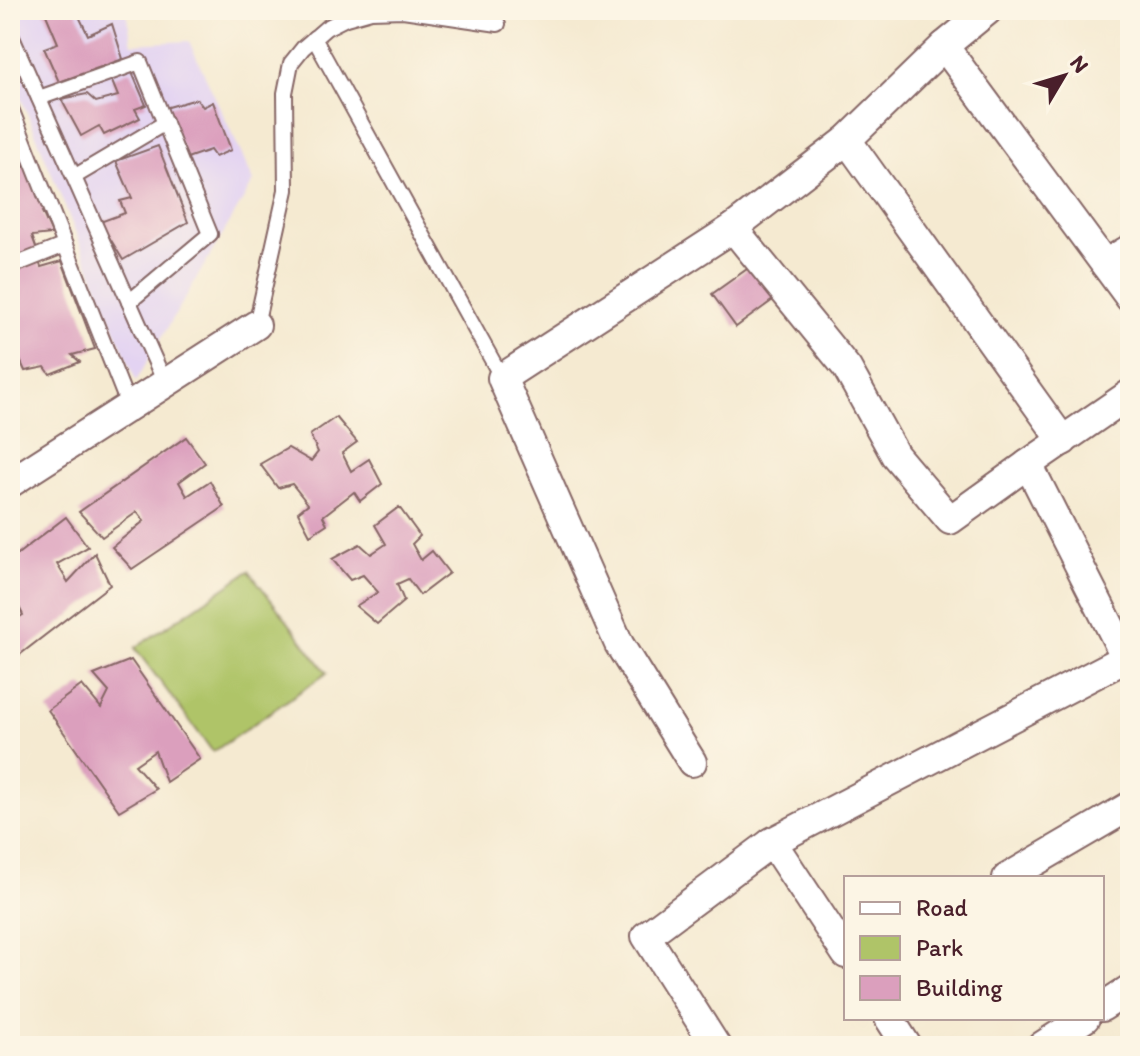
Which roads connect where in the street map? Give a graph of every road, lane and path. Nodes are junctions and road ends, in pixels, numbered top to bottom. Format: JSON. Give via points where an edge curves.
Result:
{"nodes":[{"id":1,"x":988,"y":10,"type":"edge"},
{"id":2,"x":498,"y":24,"type":"dead end"},
{"id":3,"x":10,"y":33,"type":"edge"},
{"id":4,"x":314,"y":38,"type":"junction"},
{"id":5,"x":944,"y":46,"type":"junction"},
{"id":6,"x":39,"y":98,"type":"junction"},
{"id":7,"x":10,"y":106,"type":"edge"},
{"id":8,"x":165,"y":123,"type":"junction"},
{"id":9,"x":15,"y":133,"type":"edge"},
{"id":10,"x":847,"y":140,"type":"junction"},
{"id":11,"x":74,"y":177,"type":"junction"},
{"id":12,"x":733,"y":228,"type":"junction"},
{"id":13,"x":65,"y":245,"type":"junction"},
{"id":14,"x":1130,"y":249,"type":"edge"},
{"id":15,"x":1105,"y":264,"type":"junction"},
{"id":16,"x":10,"y":267,"type":"edge"},
{"id":17,"x":1130,"y":298,"type":"edge"},
{"id":18,"x":129,"y":302,"type":"junction"},
{"id":19,"x":256,"y":325,"type":"joint"},
{"id":20,"x":502,"y":378,"type":"junction"},
{"id":21,"x":165,"y":383,"type":"junction"},
{"id":22,"x":1130,"y":394,"type":"edge"},
{"id":23,"x":129,"y":407,"type":"junction"},
{"id":24,"x":1063,"y":441,"type":"junction"},
{"id":25,"x":1028,"y":464,"type":"junction"},
{"id":26,"x":10,"y":483,"type":"edge"},
{"id":27,"x":1128,"y":658,"type":"edge"},
{"id":28,"x":692,"y":762,"type":"dead end"},
{"id":29,"x":1130,"y":806,"type":"edge"},
{"id":30,"x":772,"y":842,"type":"junction"},
{"id":31,"x":1010,"y":876,"type":"edge"},
{"id":32,"x":844,"y":951,"type":"edge"},
{"id":33,"x":1130,"y":989,"type":"edge"},
{"id":34,"x":1104,"y":1006,"type":"edge"},
{"id":35,"x":890,"y":1020,"type":"edge"},
{"id":36,"x":1082,"y":1020,"type":"edge"},
{"id":37,"x":716,"y":1046,"type":"edge"},
{"id":38,"x":907,"y":1046,"type":"edge"},
{"id":39,"x":1042,"y":1046,"type":"edge"}],
"edges":[{"from":1,"to":5,"type":"street"},
{"from":2,"to":4,"type":"lane","via":[[403,10],[371,11],[346,18]]},
{"from":3,"to":6,"type":"lane"},
{"from":4,"to":19,"type":"lane","via":[[291,63],[285,93],[286,190]]},
{"from":4,"to":20,"type":"lane"},
{"from":5,"to":10,"type":"street"},
{"from":5,"to":15,"type":"street"},
{"from":6,"to":8,"type":"lane","via":[[140,62]]},
{"from":6,"to":11,"type":"lane"},
{"from":7,"to":9,"type":"lane"},
{"from":8,"to":11,"type":"lane"},
{"from":8,"to":18,"type":"lane","via":[[210,234]]},
{"from":9,"to":13,"type":"lane"},
{"from":10,"to":12,"type":"street"},
{"from":10,"to":24,"type":"street"},
{"from":11,"to":18,"type":"lane"},
{"from":12,"to":20,"type":"street"},
{"from":12,"to":25,"type":"street","via":[[847,368],[895,455],[950,520]]},
{"from":13,"to":16,"type":"lane"},
{"from":13,"to":23,"type":"lane"},
{"from":14,"to":15,"type":"street"},
{"from":15,"to":17,"type":"street"},
{"from":18,"to":21,"type":"lane"},
{"from":19,"to":21,"type":"street"},
{"from":20,"to":28,"type":"street","via":[[619,644]]},
{"from":21,"to":23,"type":"street"},
{"from":22,"to":24,"type":"street"},
{"from":23,"to":26,"type":"street"},
{"from":24,"to":25,"type":"street"},
{"from":25,"to":27,"type":"street"},
{"from":27,"to":30,"type":"street"},
{"from":29,"to":31,"type":"street"},
{"from":30,"to":32,"type":"street"},
{"from":30,"to":37,"type":"street","via":[[646,936]]},
{"from":33,"to":34,"type":"street"},
{"from":35,"to":38,"type":"street"},
{"from":36,"to":39,"type":"street"}]}
